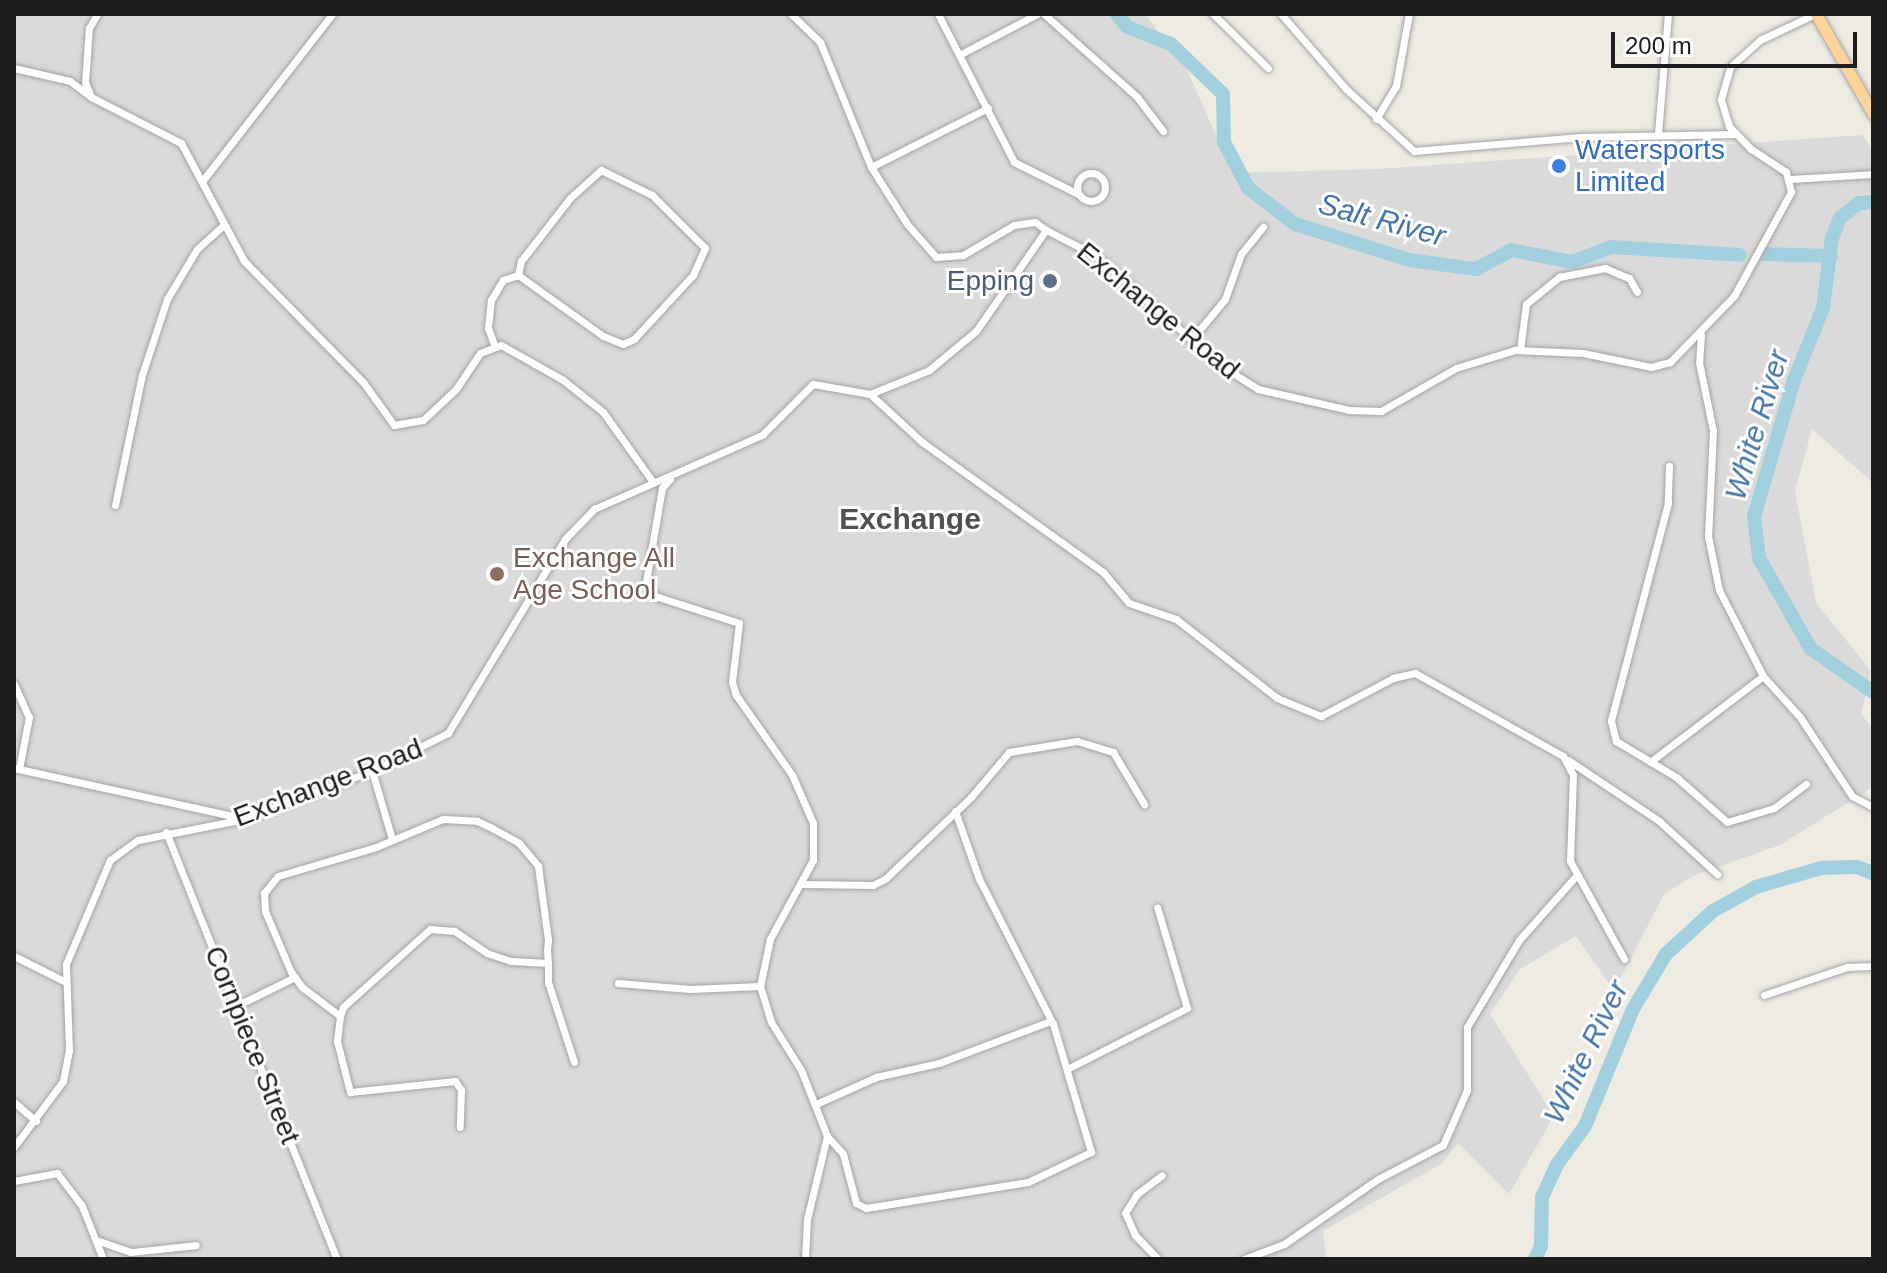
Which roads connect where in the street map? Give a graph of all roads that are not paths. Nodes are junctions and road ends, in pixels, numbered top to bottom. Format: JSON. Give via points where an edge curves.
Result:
{"nodes":[{"id":1,"x":97,"y":14,"type":"edge"},
{"id":2,"x":332,"y":14,"type":"edge"},
{"id":3,"x":791,"y":14,"type":"edge"},
{"id":4,"x":938,"y":14,"type":"edge"},
{"id":5,"x":1037,"y":14,"type":"edge"},
{"id":6,"x":1044,"y":14,"type":"edge"},
{"id":7,"x":1213,"y":14,"type":"edge"},
{"id":8,"x":1281,"y":14,"type":"edge"},
{"id":9,"x":1409,"y":14,"type":"edge"},
{"id":10,"x":1668,"y":14,"type":"edge"},
{"id":11,"x":1815,"y":14,"type":"edge"},
{"id":12,"x":959,"y":55,"type":"junction"},
{"id":13,"x":14,"y":68,"type":"edge"},
{"id":14,"x":1268,"y":68,"type":"dead end"},
{"id":15,"x":91,"y":97,"type":"junction"},
{"id":16,"x":988,"y":108,"type":"junction"},
{"id":17,"x":1873,"y":114,"type":"edge"},
{"id":18,"x":1376,"y":119,"type":"junction"},
{"id":19,"x":1163,"y":131,"type":"dead end"},
{"id":20,"x":1658,"y":133,"type":"junction"},
{"id":21,"x":1735,"y":134,"type":"junction"},
{"id":22,"x":871,"y":167,"type":"junction"},
{"id":23,"x":1873,"y":174,"type":"edge"},
{"id":24,"x":1790,"y":179,"type":"junction"},
{"id":25,"x":203,"y":180,"type":"junction"},
{"id":26,"x":1078,"y":182,"type":"junction"},
{"id":27,"x":1065,"y":187,"type":"junction"},
{"id":28,"x":1078,"y":194,"type":"junction"},
{"id":29,"x":224,"y":225,"type":"junction"},
{"id":30,"x":1263,"y":227,"type":"dead end"},
{"id":31,"x":1046,"y":230,"type":"junction"},
{"id":32,"x":518,"y":275,"type":"junction"},
{"id":33,"x":1637,"y":292,"type":"dead end"},
{"id":34,"x":1702,"y":333,"type":"junction"},
{"id":35,"x":1191,"y":340,"type":"junction"},
{"id":36,"x":495,"y":347,"type":"junction"},
{"id":37,"x":1520,"y":350,"type":"junction"},
{"id":38,"x":870,"y":394,"type":"junction"},
{"id":39,"x":1669,"y":466,"type":"dead end"},
{"id":40,"x":672,"y":478,"type":"junction"},
{"id":41,"x":653,"y":482,"type":"junction"},
{"id":42,"x":115,"y":505,"type":"dead end"},
{"id":43,"x":1763,"y":676,"type":"junction"},
{"id":44,"x":14,"y":684,"type":"edge"},
{"id":45,"x":1566,"y":759,"type":"junction"},
{"id":46,"x":1650,"y":762,"type":"junction"},
{"id":47,"x":16,"y":768,"type":"edge"},
{"id":48,"x":372,"y":771,"type":"junction"},
{"id":49,"x":1806,"y":784,"type":"dead end"},
{"id":50,"x":1144,"y":804,"type":"dead end"},
{"id":51,"x":1873,"y":807,"type":"edge"},
{"id":52,"x":955,"y":811,"type":"junction"},
{"id":53,"x":244,"y":819,"type":"junction"},
{"id":54,"x":166,"y":832,"type":"junction"},
{"id":55,"x":392,"y":839,"type":"junction"},
{"id":56,"x":1717,"y":874,"type":"dead end"},
{"id":57,"x":1575,"y":877,"type":"junction"},
{"id":58,"x":803,"y":884,"type":"junction"},
{"id":59,"x":1157,"y":907,"type":"dead end"},
{"id":60,"x":14,"y":956,"type":"edge"},
{"id":61,"x":1624,"y":959,"type":"dead end"},
{"id":62,"x":548,"y":963,"type":"junction"},
{"id":63,"x":1873,"y":966,"type":"edge"},
{"id":64,"x":295,"y":977,"type":"junction"},
{"id":65,"x":64,"y":981,"type":"junction"},
{"id":66,"x":618,"y":983,"type":"dead end"},
{"id":67,"x":760,"y":986,"type":"junction"},
{"id":68,"x":1764,"y":995,"type":"dead end"},
{"id":69,"x":236,"y":1006,"type":"junction"},
{"id":70,"x":340,"y":1016,"type":"junction"},
{"id":71,"x":1050,"y":1021,"type":"junction"},
{"id":72,"x":574,"y":1062,"type":"dead end"},
{"id":73,"x":1067,"y":1069,"type":"junction"},
{"id":74,"x":14,"y":1102,"type":"edge"},
{"id":75,"x":816,"y":1104,"type":"junction"},
{"id":76,"x":36,"y":1121,"type":"junction"},
{"id":77,"x":460,"y":1127,"type":"dead end"},
{"id":78,"x":827,"y":1136,"type":"junction"},
{"id":79,"x":14,"y":1147,"type":"edge"},
{"id":80,"x":1162,"y":1175,"type":"dead end"},
{"id":81,"x":14,"y":1181,"type":"edge"},
{"id":82,"x":99,"y":1241,"type":"junction"},
{"id":83,"x":196,"y":1245,"type":"dead end"},
{"id":84,"x":103,"y":1259,"type":"edge"},
{"id":85,"x":337,"y":1259,"type":"edge"},
{"id":86,"x":805,"y":1259,"type":"edge"},
{"id":87,"x":1158,"y":1259,"type":"edge"},
{"id":88,"x":1244,"y":1259,"type":"edge"}],
"edges":[{"from":1,"to":15,"type":"street","via":[[89,28],[85,82]]},
{"from":2,"to":25,"type":"street"},
{"from":3,"to":22,"type":"street","via":[[820,42]]},
{"from":4,"to":12,"type":"street"},
{"from":5,"to":12,"type":"street"},
{"from":6,"to":19,"type":"street","via":[[1137,97]]},
{"from":7,"to":14,"type":"street"},
{"from":8,"to":18,"type":"street"},
{"from":9,"to":18,"type":"street","via":[[1396,86]]},
{"from":10,"to":20,"type":"street"},
{"from":11,"to":17,"type":"main road"},
{"from":11,"to":21,"type":"street","via":[[1760,40],[1733,63],[1721,99]]},
{"from":12,"to":16,"type":"street"},
{"from":13,"to":15,"type":"street","via":[[70,81]]},
{"from":15,"to":25,"type":"street","via":[[176,139]]},
{"from":16,"to":22,"type":"street"},
{"from":16,"to":27,"type":"street","via":[[1014,162]]},
{"from":18,"to":20,"type":"street","via":[[1409,149],[1424,152]]},
{"from":20,"to":21,"type":"street"},
{"from":21,"to":24,"type":"street"},
{"from":22,"to":31,"type":"street","via":[[920,242],[936,257],[963,255],[1014,225],[1035,222]]},
{"from":23,"to":24,"type":"street"},
{"from":24,"to":34,"type":"street","name":"Exchange Road","via":[[1791,192],[1746,279]]},
{"from":25,"to":29,"type":"street"},
{"from":26,"to":27,"type":"street"},
{"from":26,"to":28,"type":"street"},
{"from":26,"to":28,"type":"street","via":[[1094,174],[1104,185],[1095,200]]},
{"from":27,"to":28,"type":"street"},
{"from":29,"to":36,"type":"street","via":[[244,261],[363,382],[394,425],[423,420],[456,389],[480,353]]},
{"from":29,"to":42,"type":"street","via":[[197,249],[167,299],[142,375]]},
{"from":30,"to":35,"type":"street","via":[[1241,254],[1225,299]]},
{"from":31,"to":35,"type":"street","name":"Exchange Road","via":[[1097,256]]},
{"from":31,"to":38,"type":"street","name":"Exchange Road","via":[[966,343],[929,370]]},
{"from":32,"to":32,"type":"street","via":[[521,261],[570,198],[601,170],[652,195],[705,248],[693,275],[634,339],[623,344],[603,336]]},
{"from":32,"to":36,"type":"street","via":[[503,280],[491,300],[488,328]]},
{"from":33,"to":37,"type":"street","via":[[1629,278],[1605,268],[1559,277],[1526,304]]},
{"from":34,"to":37,"type":"street","name":"Exchange Road","via":[[1660,366]]},
{"from":34,"to":43,"type":"street","via":[[1699,362],[1713,431],[1710,554],[1727,611]]},
{"from":35,"to":37,"type":"street","name":"Exchange Road","via":[[1258,389],[1367,413],[1386,409],[1475,360]]},
{"from":36,"to":41,"type":"street","via":[[506,347],[563,380],[603,412]]},
{"from":38,"to":40,"type":"street","name":"Exchange Road","via":[[813,384],[762,435]]},
{"from":38,"to":45,"type":"street","via":[[922,442],[1103,572],[1129,603],[1176,619],[1277,698],[1321,716],[1393,678],[1415,673]]},
{"from":39,"to":46,"type":"street","via":[[1668,503],[1611,721],[1616,741]]},
{"from":40,"to":41,"type":"street","name":"Exchange Road"},
{"from":40,"to":58,"type":"street","via":[[662,488],[646,582],[655,596],[739,623],[732,682],[739,704],[792,775],[812,817],[815,852]]},
{"from":41,"to":48,"type":"street","name":"Exchange Road","via":[[594,509],[565,539],[477,680],[458,723],[434,743]]},
{"from":43,"to":46,"type":"street"},
{"from":43,"to":51,"type":"street","via":[[1800,717],[1852,796]]},
{"from":44,"to":47,"type":"street","via":[[29,717]]},
{"from":45,"to":56,"type":"street","via":[[1659,821]]},
{"from":45,"to":57,"type":"street","via":[[1573,775],[1568,838]]},
{"from":46,"to":49,"type":"street","via":[[1727,822],[1774,808]]},
{"from":47,"to":53,"type":"street"},
{"from":48,"to":53,"type":"street","name":"Exchange Road"},
{"from":48,"to":55,"type":"street"},
{"from":50,"to":52,"type":"street","via":[[1113,752],[1064,742],[1009,752]]},
{"from":52,"to":58,"type":"street","via":[[873,885]]},
{"from":52,"to":71,"type":"street","via":[[979,879]]},
{"from":53,"to":54,"type":"street","name":"Exchange Road"},
{"from":54,"to":65,"type":"street","name":"Exchange Road","via":[[125,846],[106,866],[68,955]]},
{"from":54,"to":69,"type":"street","name":"Cornpiece Street"},
{"from":55,"to":62,"type":"street","via":[[423,825],[459,818],[477,821],[519,843],[538,866]]},
{"from":55,"to":64,"type":"street","via":[[271,880],[264,893],[265,911]]},
{"from":57,"to":61,"type":"street"},
{"from":57,"to":88,"type":"street","via":[[1519,940],[1467,1027],[1467,1090],[1443,1145],[1378,1179],[1284,1244]]},
{"from":58,"to":67,"type":"street","via":[[772,933]]},
{"from":59,"to":73,"type":"street","via":[[1187,1008]]},
{"from":60,"to":65,"type":"street"},
{"from":62,"to":70,"type":"street","via":[[511,961],[487,953],[454,931],[430,929],[343,1007]]},
{"from":62,"to":72,"type":"street","via":[[554,1009]]},
{"from":63,"to":68,"type":"street","via":[[1847,967]]},
{"from":64,"to":69,"type":"street"},
{"from":64,"to":70,"type":"street"},
{"from":65,"to":76,"type":"street","name":"Exchange Road","via":[[68,1062],[59,1090]]},
{"from":66,"to":67,"type":"street","via":[[690,989]]},
{"from":67,"to":75,"type":"street","via":[[771,1022]]},
{"from":69,"to":85,"type":"street","name":"Cornpiece Street"},
{"from":70,"to":77,"type":"street","via":[[337,1041],[346,1089],[356,1093],[455,1081],[461,1090]]},
{"from":71,"to":73,"type":"street"},
{"from":71,"to":75,"type":"street","via":[[939,1063],[876,1077]]},
{"from":73,"to":78,"type":"street","via":[[1091,1152],[1028,1182],[860,1207],[843,1154]]},
{"from":74,"to":76,"type":"street"},
{"from":75,"to":78,"type":"street"},
{"from":76,"to":79,"type":"street","name":"Exchange Road"},
{"from":78,"to":86,"type":"street","via":[[807,1219]]},
{"from":80,"to":87,"type":"street","via":[[1137,1194],[1125,1213],[1135,1235]]},
{"from":81,"to":82,"type":"street","via":[[57,1173]]},
{"from":82,"to":83,"type":"street","via":[[131,1252]]},
{"from":82,"to":84,"type":"street"}]}
